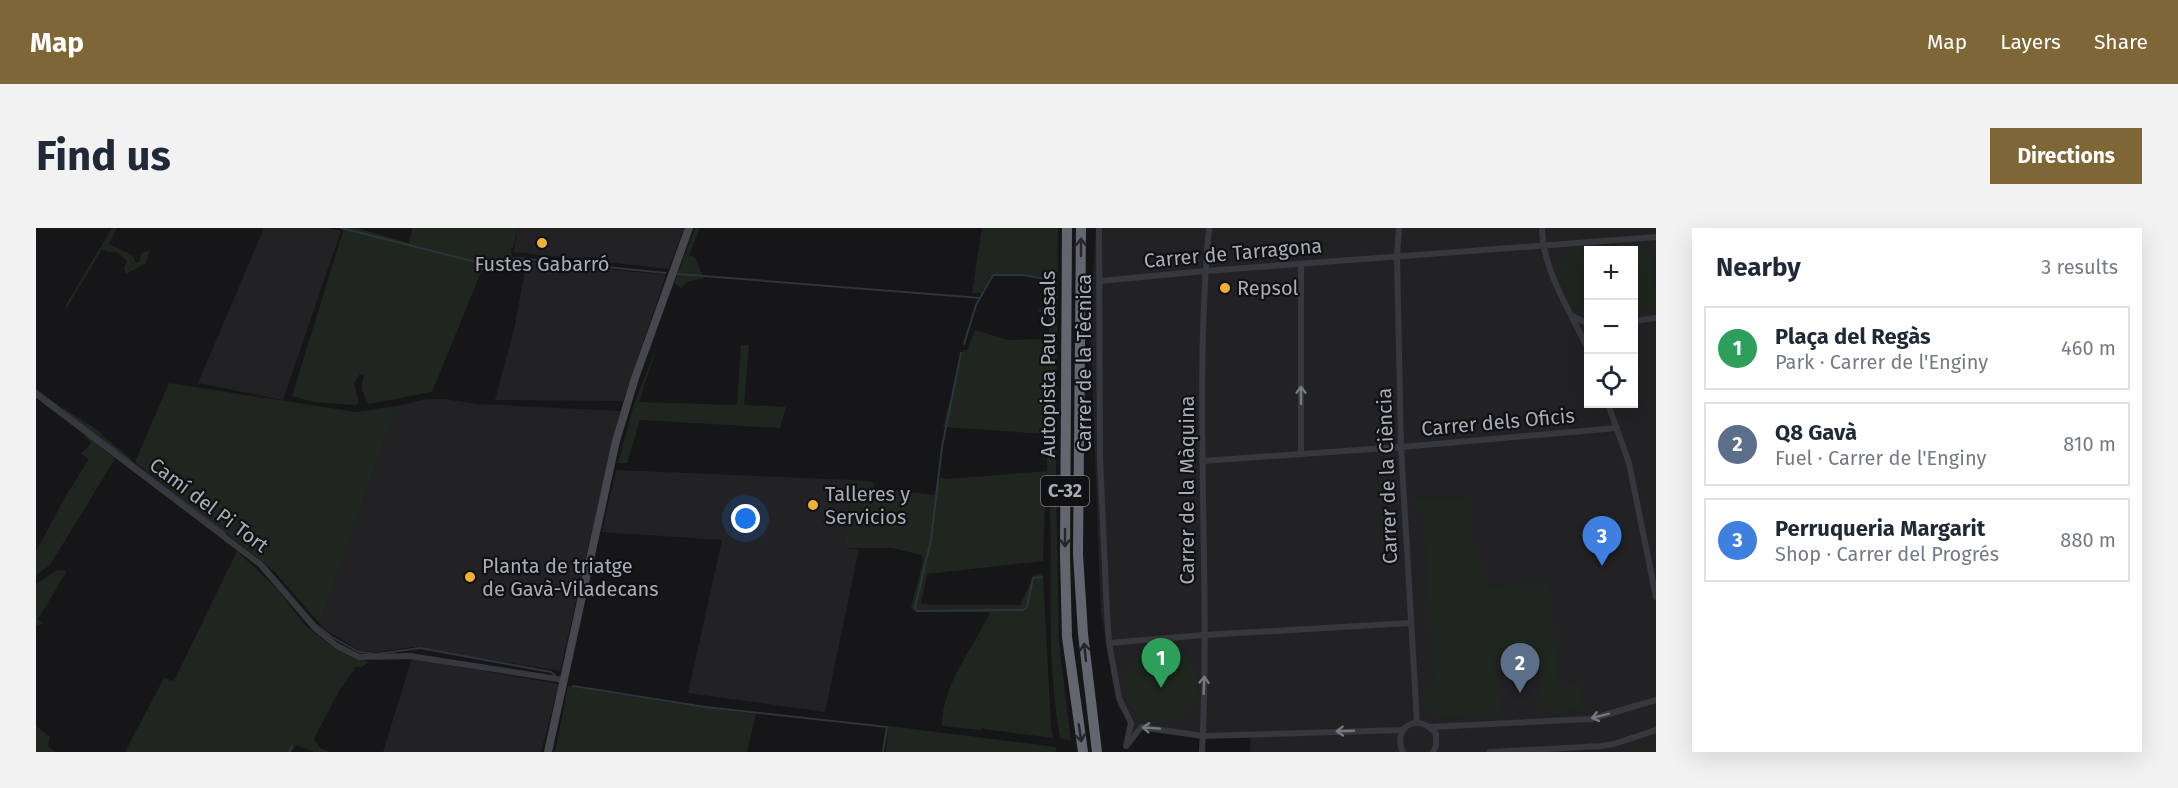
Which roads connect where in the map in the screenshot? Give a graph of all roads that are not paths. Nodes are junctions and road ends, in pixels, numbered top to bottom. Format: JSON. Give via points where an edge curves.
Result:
{"nodes":[{"id":1,"x":688,"y":228,"type":"edge"},
{"id":2,"x":1066,"y":228,"type":"edge"},
{"id":3,"x":1081,"y":228,"type":"edge"},
{"id":4,"x":1100,"y":228,"type":"edge"},
{"id":5,"x":1209,"y":228,"type":"edge"},
{"id":6,"x":1399,"y":228,"type":"edge"},
{"id":7,"x":1542,"y":228,"type":"edge"},
{"id":8,"x":1656,"y":237,"type":"edge"},
{"id":9,"x":1542,"y":246,"type":"junction"},
{"id":10,"x":1397,"y":256,"type":"junction"},
{"id":11,"x":1301,"y":264,"type":"junction"},
{"id":12,"x":1205,"y":271,"type":"junction"},
{"id":13,"x":1100,"y":281,"type":"junction"},
{"id":14,"x":1572,"y":315,"type":"junction"},
{"id":15,"x":1656,"y":318,"type":"edge"},
{"id":16,"x":1638,"y":320,"type":"edge"},
{"id":17,"x":1584,"y":322,"type":"edge"},
{"id":18,"x":1584,"y":340,"type":"edge"},
{"id":19,"x":36,"y":394,"type":"edge"},
{"id":20,"x":1610,"y":408,"type":"edge"},
{"id":21,"x":1617,"y":428,"type":"junction"},
{"id":22,"x":1401,"y":447,"type":"junction"},
{"id":23,"x":1301,"y":454,"type":"junction"},
{"id":24,"x":1202,"y":461,"type":"junction"},
{"id":25,"x":1656,"y":597,"type":"edge"},
{"id":26,"x":1410,"y":623,"type":"junction"},
{"id":27,"x":1204,"y":634,"type":"junction"},
{"id":28,"x":1109,"y":643,"type":"junction"},
{"id":29,"x":564,"y":680,"type":"junction"},
{"id":30,"x":1656,"y":700,"type":"edge"},
{"id":31,"x":1417,"y":722,"type":"junction"},
{"id":32,"x":1431,"y":727,"type":"junction"},
{"id":33,"x":1403,"y":730,"type":"junction"},
{"id":34,"x":1656,"y":730,"type":"edge"},
{"id":35,"x":1203,"y":736,"type":"junction"},
{"id":36,"x":1127,"y":749,"type":"edge"},
{"id":37,"x":1532,"y":751,"type":"edge"},
{"id":38,"x":548,"y":752,"type":"edge"},
{"id":39,"x":1083,"y":752,"type":"edge"},
{"id":40,"x":1097,"y":752,"type":"edge"},
{"id":41,"x":1202,"y":752,"type":"edge"},
{"id":42,"x":1403,"y":752,"type":"edge"},
{"id":43,"x":1433,"y":752,"type":"edge"},
{"id":44,"x":1490,"y":752,"type":"edge"}],
"edges":[{"from":1,"to":29,"type":"main road","via":[[616,441]]},
{"from":2,"to":39,"type":"highway","name":"Autopista Pau Casals","number":"C-32","one_way":true,"via":[[1067,637]]},
{"from":40,"to":3,"type":"highway","name":"Autopista Pau Casals","number":"C-32","one_way":true,"via":[[1078,554]]},
{"from":4,"to":13,"type":"street","name":"Carrer de la Tècnica"},
{"from":5,"to":12,"type":"street","name":"Carrer de la Màquina"},
{"from":6,"to":10,"type":"street","name":"Carrer de la Ciència"},
{"from":7,"to":9,"type":"street"},
{"from":8,"to":9,"type":"street","name":"Carrer de Tarragona"},
{"from":9,"to":10,"type":"street","name":"Carrer de Tarragona"},
{"from":9,"to":14,"type":"street"},
{"from":10,"to":11,"type":"street","name":"Carrer de Tarragona"},
{"from":10,"to":22,"type":"street","name":"Carrer de la Ciència"},
{"from":11,"to":12,"type":"street","name":"Carrer de Tarragona"},
{"from":23,"to":11,"type":"street","one_way":true},
{"from":12,"to":13,"type":"street","name":"Carrer de Tarragona"},
{"from":12,"to":24,"type":"street","name":"Carrer de la Màquina"},
{"from":13,"to":28,"type":"street","name":"Carrer de la Tècnica","via":[[1100,458]]},
{"from":14,"to":17,"type":"street"},
{"from":14,"to":18,"type":"street"},
{"from":15,"to":16,"type":"street"},
{"from":19,"to":29,"type":"street","name":"Camí del Pi Tort","via":[[260,564],[316,629],[338,646],[359,657],[410,656]]},
{"from":20,"to":21,"type":"street"},
{"from":21,"to":22,"type":"street","name":"Carrer dels Oficis"},
{"from":21,"to":25,"type":"street","via":[[1629,463]]},
{"from":22,"to":23,"type":"street","name":"Carrer dels Oficis"},
{"from":22,"to":26,"type":"street","name":"Carrer de la Ciència"},
{"from":23,"to":24,"type":"street","name":"Carrer dels Oficis"},
{"from":24,"to":27,"type":"street","name":"Carrer de la Màquina"},
{"from":26,"to":27,"type":"street"},
{"from":26,"to":31,"type":"street","name":"Carrer de la Ciència"},
{"from":27,"to":28,"type":"street"},
{"from":35,"to":27,"type":"street","name":"Carrer de la Màquina","one_way":true},
{"from":28,"to":36,"type":"street","name":"Carrer de la Tècnica","via":[[1119,698],[1131,723]]},
{"from":29,"to":38,"type":"main road"},
{"from":30,"to":32,"type":"street","one_way":true,"via":[[1591,719]]},
{"from":31,"to":32,"type":"street"},
{"from":31,"to":33,"type":"street"},
{"from":32,"to":43,"type":"street","via":[[1437,740]]},
{"from":33,"to":35,"type":"street","one_way":true},
{"from":33,"to":42,"type":"street"},
{"from":34,"to":37,"type":"street","via":[[1601,747]]},
{"from":35,"to":36,"type":"street","one_way":true,"via":[[1141,727]]},
{"from":35,"to":41,"type":"street","name":"Carrer de la Màquina"},
{"from":37,"to":44,"type":"street"}]}
